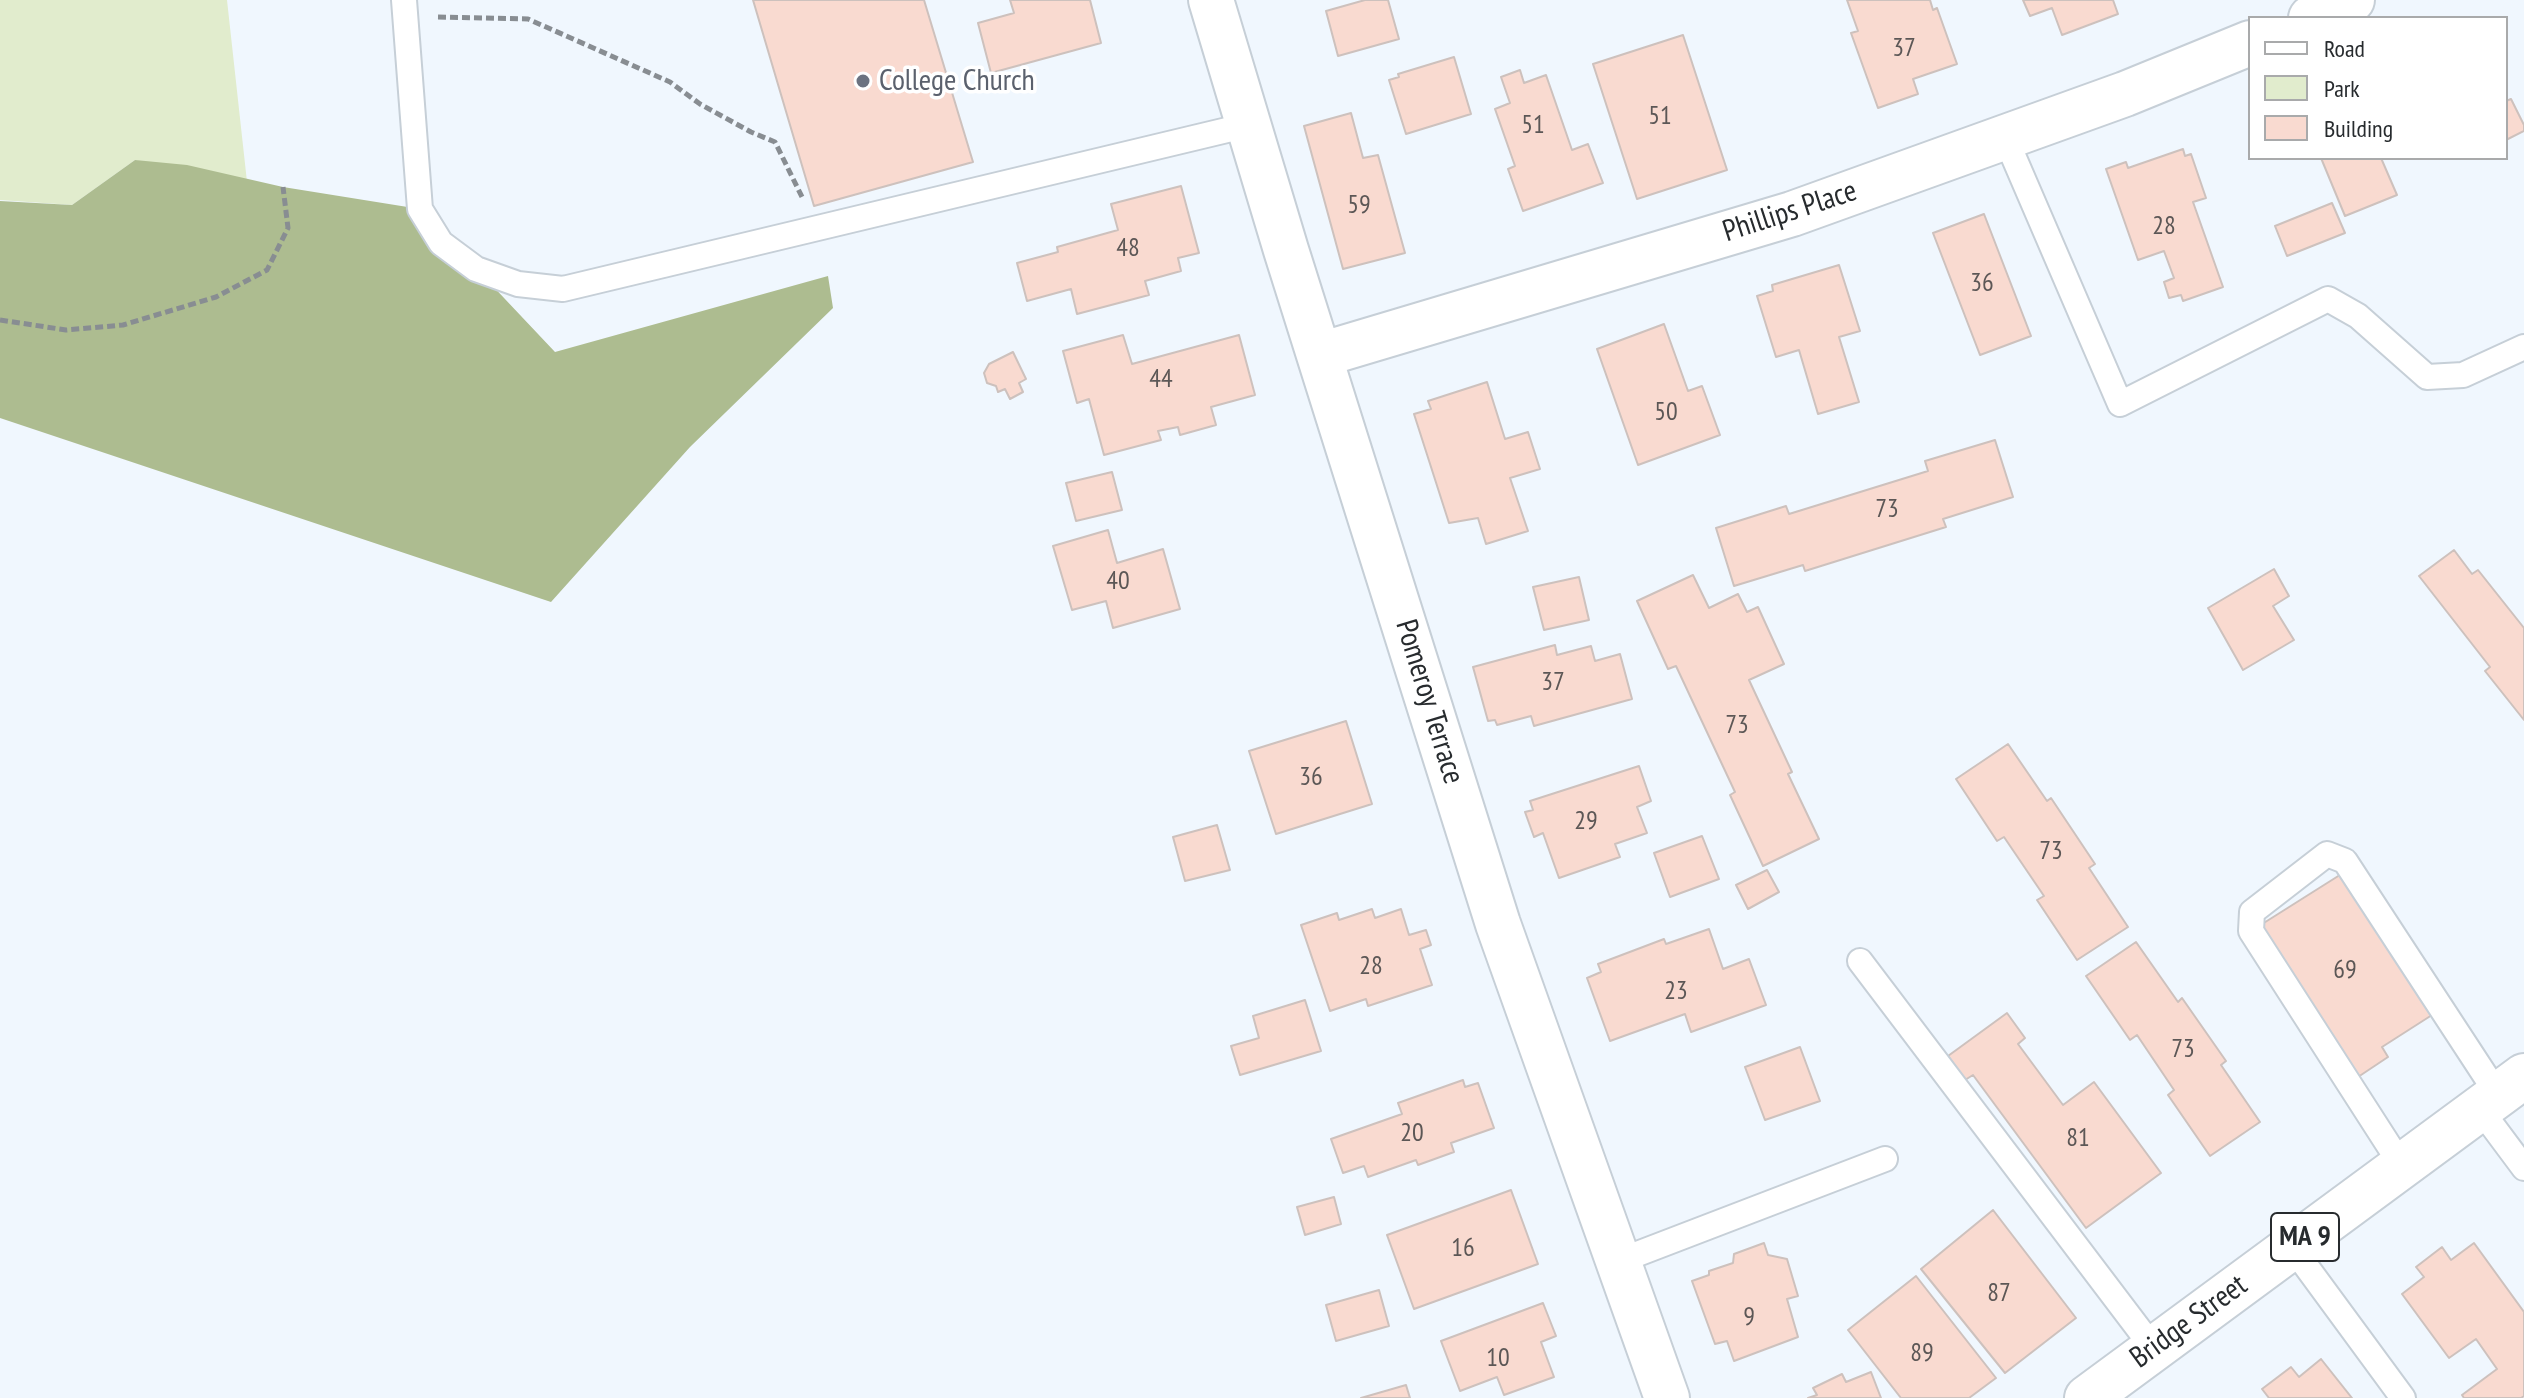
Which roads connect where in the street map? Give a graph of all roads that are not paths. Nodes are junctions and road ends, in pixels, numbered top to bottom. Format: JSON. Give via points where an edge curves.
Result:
{"nodes":[{"id":1,"x":1211,"y":0,"type":"edge"},
{"id":2,"x":2352,"y":0,"type":"edge"},
{"id":3,"x":405,"y":8,"type":"edge"},
{"id":4,"x":2316,"y":16,"type":"edge"},
{"id":5,"x":2248,"y":44,"type":"edge"},
{"id":6,"x":1248,"y":125,"type":"junction"},
{"id":7,"x":2005,"y":137,"type":"junction"},
{"id":8,"x":2524,"y":347,"type":"edge"},
{"id":9,"x":1320,"y":355,"type":"junction"},
{"id":10,"x":1860,"y":961,"type":"dead end"},
{"id":11,"x":2500,"y":1093,"type":"edge"},
{"id":12,"x":1885,"y":1159,"type":"dead end"},
{"id":13,"x":2402,"y":1166,"type":"junction"},
{"id":14,"x":2524,"y":1168,"type":"edge"},
{"id":15,"x":2292,"y":1247,"type":"junction"},
{"id":16,"x":1619,"y":1261,"type":"junction"},
{"id":17,"x":2154,"y":1349,"type":"junction"},
{"id":18,"x":1667,"y":1398,"type":"edge"},
{"id":19,"x":2087,"y":1398,"type":"edge"},
{"id":20,"x":2403,"y":1398,"type":"edge"}],
"edges":[{"from":1,"to":6,"type":"main road","name":"Pomeroy Terrace"},
{"from":2,"to":4,"type":"main road"},
{"from":3,"to":6,"type":"lane","via":[[420,209],[441,243],[476,269],[518,284],[563,289]]},
{"from":5,"to":7,"type":"main road","name":"Phillips Place"},
{"from":6,"to":9,"type":"main road","name":"Pomeroy Terrace"},
{"from":7,"to":8,"type":"lane","via":[[2120,404],[2328,299],[2358,316],[2427,377],[2463,375]]},
{"from":7,"to":9,"type":"main road","name":"Phillips Place","via":[[1792,214]]},
{"from":9,"to":16,"type":"main road","name":"Pomeroy Terrace","via":[[1498,924]]},
{"from":10,"to":17,"type":"lane"},
{"from":11,"to":13,"type":"main road","name":"Bridge Street","number":"MA 9"},
{"from":11,"to":13,"type":"lane","via":[[2345,861],[2327,854],[2252,912],[2251,931]]},
{"from":11,"to":14,"type":"lane"},
{"from":12,"to":16,"type":"lane"},
{"from":13,"to":15,"type":"main road","name":"Bridge Street","number":"MA 9"},
{"from":15,"to":17,"type":"main road","name":"Bridge Street","number":"MA 9"},
{"from":15,"to":20,"type":"lane"},
{"from":16,"to":18,"type":"main road","name":"Pomeroy Terrace"},
{"from":17,"to":19,"type":"main road","name":"Bridge Street","number":"MA 9"}]}
